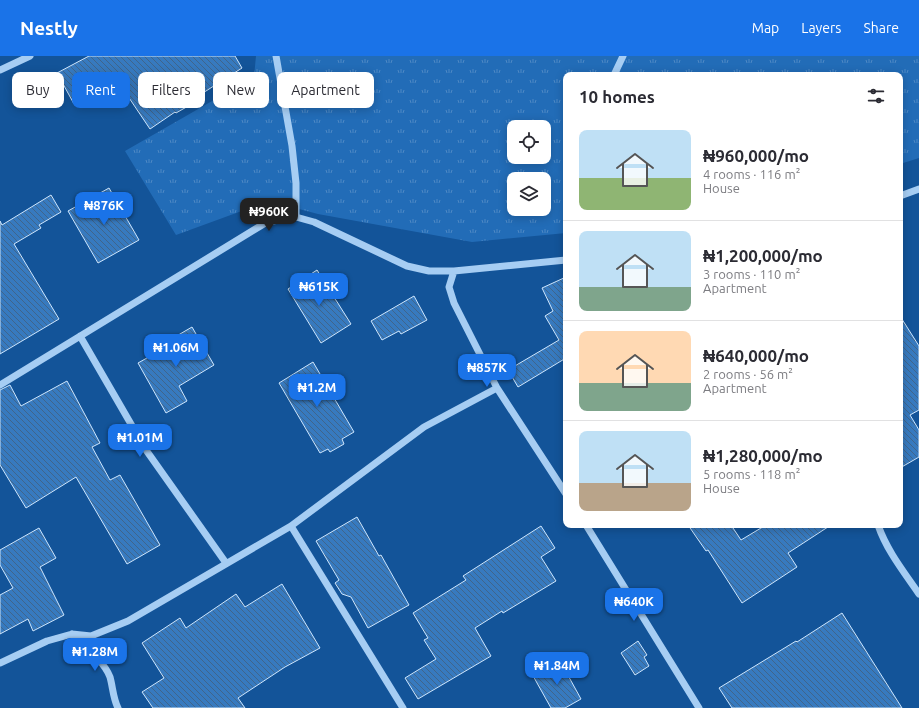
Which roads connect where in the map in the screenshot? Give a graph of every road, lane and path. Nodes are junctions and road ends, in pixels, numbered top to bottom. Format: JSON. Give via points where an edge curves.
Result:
{"nodes":[{"id":1,"x":30,"y":56,"type":"edge"},
{"id":2,"x":276,"y":56,"type":"edge"},
{"id":3,"x":623,"y":56,"type":"edge"},
{"id":4,"x":0,"y":70,"type":"edge"},
{"id":5,"x":615,"y":72,"type":"edge"},
{"id":6,"x":919,"y":189,"type":"edge"},
{"id":7,"x":903,"y":195,"type":"edge"},
{"id":8,"x":296,"y":217,"type":"junction"},
{"id":9,"x":563,"y":260,"type":"edge"},
{"id":10,"x":454,"y":272,"type":"junction"},
{"id":11,"x":80,"y":336,"type":"junction"},
{"id":12,"x":0,"y":385,"type":"edge"},
{"id":13,"x":497,"y":388,"type":"junction"},
{"id":14,"x":563,"y":489,"type":"edge"},
{"id":15,"x":291,"y":526,"type":"junction"},
{"id":16,"x":588,"y":528,"type":"edge"},
{"id":17,"x":879,"y":528,"type":"edge"},
{"id":18,"x":226,"y":563,"type":"junction"},
{"id":19,"x":919,"y":594,"type":"edge"},
{"id":20,"x":72,"y":634,"type":"junction"},
{"id":21,"x":0,"y":663,"type":"edge"},
{"id":22,"x":118,"y":708,"type":"edge"},
{"id":23,"x":403,"y":708,"type":"edge"},
{"id":24,"x":699,"y":708,"type":"edge"}],
"edges":[{"from":1,"to":4,"type":"street"},
{"from":2,"to":8,"type":"street","via":[[292,146]]},
{"from":3,"to":5,"type":"street"},
{"from":6,"to":7,"type":"street"},
{"from":8,"to":10,"type":"street","via":[[314,222],[407,266],[429,271]]},
{"from":8,"to":11,"type":"street","via":[[266,222]]},
{"from":9,"to":10,"type":"street"},
{"from":10,"to":13,"type":"street","via":[[449,287],[454,303]]},
{"from":11,"to":12,"type":"street"},
{"from":11,"to":18,"type":"street","via":[[146,450]]},
{"from":13,"to":14,"type":"street"},
{"from":13,"to":15,"type":"street","via":[[424,427]]},
{"from":15,"to":18,"type":"street"},
{"from":15,"to":23,"type":"street"},
{"from":16,"to":24,"type":"street"},
{"from":17,"to":19,"type":"street","via":[[890,553]]},
{"from":18,"to":20,"type":"street","via":[[128,621],[91,636]]},
{"from":20,"to":21,"type":"street","via":[[47,641]]},
{"from":20,"to":22,"type":"street","via":[[110,676],[114,701]]}]}
